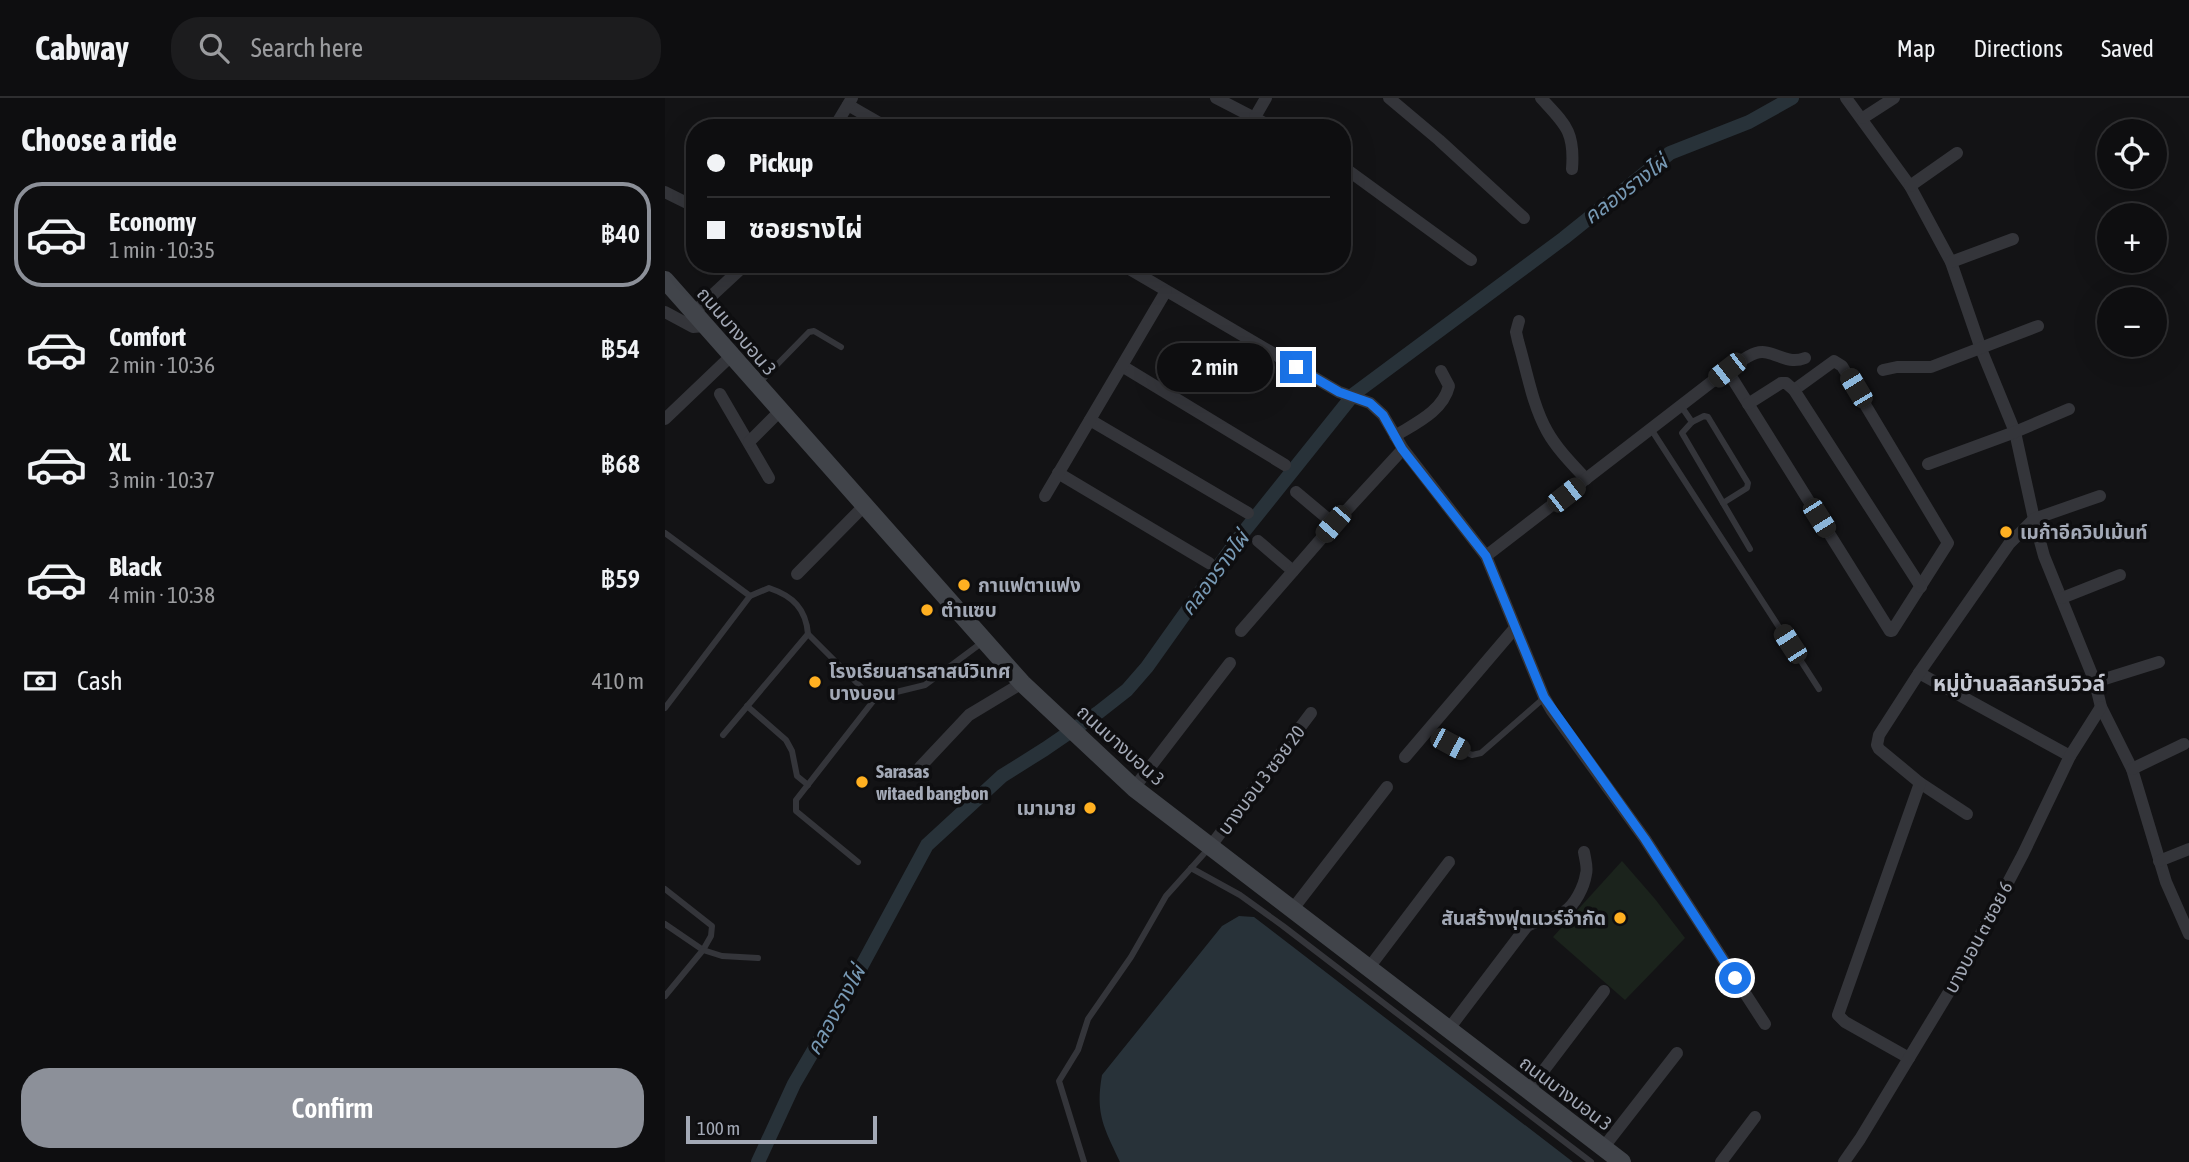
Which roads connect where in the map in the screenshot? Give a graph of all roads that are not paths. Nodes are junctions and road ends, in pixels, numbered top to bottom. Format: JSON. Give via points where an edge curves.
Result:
{"nodes":[{"id":1,"x":1216,"y":98,"type":"edge"},
{"id":2,"x":1266,"y":98,"type":"edge"},
{"id":3,"x":1389,"y":98,"type":"edge"},
{"id":4,"x":1541,"y":98,"type":"edge"},
{"id":5,"x":1846,"y":98,"type":"edge"},
{"id":6,"x":1894,"y":98,"type":"edge"},
{"id":7,"x":850,"y":101,"type":"edge"},
{"id":8,"x":1255,"y":117,"type":"junction"},
{"id":9,"x":1863,"y":118,"type":"junction"},
{"id":10,"x":839,"y":119,"type":"edge"},
{"id":11,"x":875,"y":119,"type":"edge"},
{"id":12,"x":1259,"y":119,"type":"edge"},
{"id":13,"x":1957,"y":153,"type":"dead end"},
{"id":14,"x":1572,"y":169,"type":"dead end"},
{"id":15,"x":1351,"y":173,"type":"edge"},
{"id":16,"x":1910,"y":186,"type":"junction"},
{"id":17,"x":665,"y":192,"type":"edge"},
{"id":18,"x":686,"y":202,"type":"edge"},
{"id":19,"x":1524,"y":218,"type":"dead end"},
{"id":20,"x":2013,"y":239,"type":"dead end"},
{"id":21,"x":1471,"y":260,"type":"dead end"},
{"id":22,"x":1951,"y":262,"type":"junction"},
{"id":23,"x":738,"y":273,"type":"edge"},
{"id":24,"x":1136,"y":273,"type":"edge"},
{"id":25,"x":665,"y":281,"type":"edge"},
{"id":26,"x":1166,"y":291,"type":"junction"},
{"id":27,"x":665,"y":312,"type":"edge"},
{"id":28,"x":699,"y":320,"type":"junction"},
{"id":29,"x":1519,"y":321,"type":"dead end"},
{"id":30,"x":2038,"y":326,"type":"dead end"},
{"id":31,"x":841,"y":347,"type":"dead end"},
{"id":32,"x":1981,"y":349,"type":"junction"},
{"id":33,"x":731,"y":356,"type":"junction"},
{"id":34,"x":1805,"y":358,"type":"dead end"},
{"id":35,"x":1122,"y":366,"type":"junction"},
{"id":36,"x":1727,"y":370,"type":"junction"},
{"id":37,"x":1883,"y":370,"type":"dead end"},
{"id":38,"x":1441,"y":371,"type":"dead end"},
{"id":39,"x":757,"y":385,"type":"junction"},
{"id":40,"x":1794,"y":390,"type":"junction"},
{"id":41,"x":720,"y":394,"type":"dead end"},
{"id":42,"x":1748,"y":404,"type":"junction"},
{"id":43,"x":1681,"y":406,"type":"junction"},
{"id":44,"x":2069,"y":409,"type":"dead end"},
{"id":45,"x":780,"y":411,"type":"junction"},
{"id":46,"x":665,"y":419,"type":"edge"},
{"id":47,"x":1090,"y":420,"type":"junction"},
{"id":48,"x":1692,"y":422,"type":"junction"},
{"id":49,"x":1651,"y":429,"type":"junction"},
{"id":50,"x":2015,"y":432,"type":"junction"},
{"id":51,"x":1395,"y":436,"type":"junction"},
{"id":52,"x":749,"y":442,"type":"junction"},
{"id":53,"x":1402,"y":449,"type":"junction"},
{"id":54,"x":1929,"y":464,"type":"dead end"},
{"id":55,"x":1285,"y":465,"type":"dead end"},
{"id":56,"x":1058,"y":473,"type":"junction"},
{"id":57,"x":769,"y":478,"type":"dead end"},
{"id":58,"x":1585,"y":479,"type":"junction"},
{"id":59,"x":1296,"y":492,"type":"dead end"},
{"id":60,"x":1045,"y":496,"type":"dead end"},
{"id":61,"x":2100,"y":496,"type":"dead end"},
{"id":62,"x":1723,"y":503,"type":"junction"},
{"id":63,"x":864,"y":506,"type":"junction"},
{"id":64,"x":1248,"y":513,"type":"dead end"},
{"id":65,"x":2034,"y":519,"type":"junction"},
{"id":66,"x":1333,"y":524,"type":"junction"},
{"id":67,"x":665,"y":533,"type":"edge"},
{"id":68,"x":1258,"y":541,"type":"dead end"},
{"id":69,"x":1750,"y":549,"type":"dead end"},
{"id":70,"x":1486,"y":556,"type":"junction"},
{"id":71,"x":1209,"y":563,"type":"dead end"},
{"id":72,"x":1293,"y":570,"type":"junction"},
{"id":73,"x":797,"y":574,"type":"dead end"},
{"id":74,"x":2120,"y":575,"type":"dead end"},
{"id":75,"x":1921,"y":587,"type":"junction"},
{"id":76,"x":750,"y":596,"type":"junction"},
{"id":77,"x":2062,"y":598,"type":"junction"},
{"id":78,"x":1515,"y":628,"type":"junction"},
{"id":79,"x":1241,"y":631,"type":"dead end"},
{"id":80,"x":808,"y":634,"type":"junction"},
{"id":81,"x":984,"y":640,"type":"junction"},
{"id":82,"x":2159,"y":662,"type":"dead end"},
{"id":83,"x":1230,"y":663,"type":"dead end"},
{"id":84,"x":1919,"y":673,"type":"junction"},
{"id":85,"x":2095,"y":682,"type":"junction"},
{"id":86,"x":1022,"y":683,"type":"junction"},
{"id":87,"x":1819,"y":689,"type":"dead end"},
{"id":88,"x":1544,"y":697,"type":"junction"},
{"id":89,"x":874,"y":700,"type":"junction"},
{"id":90,"x":747,"y":706,"type":"junction"},
{"id":91,"x":2101,"y":707,"type":"junction"},
{"id":92,"x":665,"y":708,"type":"edge"},
{"id":93,"x":1311,"y":713,"type":"dead end"},
{"id":94,"x":723,"y":735,"type":"dead end"},
{"id":95,"x":1450,"y":744,"type":"dead end"},
{"id":96,"x":2184,"y":744,"type":"dead end"},
{"id":97,"x":2070,"y":756,"type":"junction"},
{"id":98,"x":1405,"y":757,"type":"dead end"},
{"id":99,"x":920,"y":767,"type":"dead end"},
{"id":100,"x":2132,"y":768,"type":"junction"},
{"id":101,"x":1920,"y":783,"type":"junction"},
{"id":102,"x":808,"y":785,"type":"junction"},
{"id":103,"x":1387,"y":787,"type":"dead end"},
{"id":104,"x":1134,"y":788,"type":"junction"},
{"id":105,"x":1967,"y":814,"type":"dead end"},
{"id":106,"x":1210,"y":847,"type":"junction"},
{"id":107,"x":2189,"y":849,"type":"edge"},
{"id":108,"x":1584,"y":852,"type":"dead end"},
{"id":109,"x":2159,"y":861,"type":"junction"},
{"id":110,"x":858,"y":862,"type":"dead end"},
{"id":111,"x":1449,"y":862,"type":"dead end"},
{"id":112,"x":1191,"y":868,"type":"junction"},
{"id":113,"x":665,"y":889,"type":"edge"},
{"id":114,"x":1292,"y":910,"type":"junction"},
{"id":115,"x":665,"y":924,"type":"edge"},
{"id":116,"x":2189,"y":934,"type":"edge"},
{"id":117,"x":703,"y":950,"type":"junction"},
{"id":118,"x":758,"y":958,"type":"dead end"},
{"id":119,"x":1368,"y":969,"type":"junction"},
{"id":120,"x":1604,"y":991,"type":"dead end"},
{"id":121,"x":665,"y":996,"type":"edge"},
{"id":122,"x":1765,"y":1024,"type":"dead end"},
{"id":123,"x":1448,"y":1030,"type":"junction"},
{"id":124,"x":1677,"y":1053,"type":"dead end"},
{"id":125,"x":1909,"y":1058,"type":"junction"},
{"id":126,"x":1528,"y":1091,"type":"junction"},
{"id":127,"x":1755,"y":1117,"type":"dead end"},
{"id":128,"x":1603,"y":1148,"type":"junction"},
{"id":129,"x":1084,"y":1162,"type":"edge"},
{"id":130,"x":1591,"y":1162,"type":"edge"},
{"id":131,"x":1622,"y":1162,"type":"edge"},
{"id":132,"x":1721,"y":1162,"type":"edge"},
{"id":133,"x":1844,"y":1162,"type":"edge"}],
"edges":[{"from":1,"to":8,"type":"street"},
{"from":2,"to":8,"type":"street"},
{"from":3,"to":19,"type":"street"},
{"from":4,"to":14,"type":"street","via":[[1568,131],[1573,144]]},
{"from":5,"to":9,"type":"street"},
{"from":6,"to":9,"type":"street"},
{"from":7,"to":10,"type":"street"},
{"from":7,"to":11,"type":"street"},
{"from":8,"to":12,"type":"street"},
{"from":9,"to":16,"type":"street"},
{"from":13,"to":16,"type":"street"},
{"from":15,"to":21,"type":"street"},
{"from":16,"to":22,"type":"street"},
{"from":17,"to":18,"type":"street"},
{"from":20,"to":22,"type":"street"},
{"from":22,"to":32,"type":"street"},
{"from":23,"to":28,"type":"street"},
{"from":24,"to":26,"type":"street"},
{"from":25,"to":28,"type":"main road","name":"ถนนบางบอน 3"},
{"from":26,"to":35,"type":"street"},
{"from":26,"to":51,"type":"street","via":[[1339,392],[1370,403]]},
{"from":27,"to":28,"type":"street","via":[[693,327]]},
{"from":28,"to":33,"type":"main road","name":"ถนนบางบอน 3"},
{"from":29,"to":58,"type":"street","via":[[1516,332],[1539,416]]},
{"from":30,"to":32,"type":"street"},
{"from":31,"to":39,"type":"lane","via":[[809,332]]},
{"from":32,"to":37,"type":"street","via":[[1931,367]]},
{"from":32,"to":50,"type":"street"},
{"from":33,"to":39,"type":"main road","name":"ถนนบางบอน 3"},
{"from":33,"to":46,"type":"street"},
{"from":34,"to":36,"type":"street","via":[[1787,360],[1758,352]]},
{"from":35,"to":47,"type":"street"},
{"from":35,"to":55,"type":"street"},
{"from":36,"to":42,"type":"street"},
{"from":36,"to":43,"type":"street"},
{"from":38,"to":51,"type":"street","via":[[1449,386],[1443,402]]},
{"from":39,"to":45,"type":"main road","name":"ถนนบางบอน 3"},
{"from":40,"to":42,"type":"street","via":[[1781,383]]},
{"from":40,"to":75,"type":"street"},
{"from":40,"to":75,"type":"street","via":[[1834,361],[1842,366],[1948,543]]},
{"from":41,"to":52,"type":"street"},
{"from":42,"to":75,"type":"street","via":[[1890,631]]},
{"from":43,"to":48,"type":"lane"},
{"from":43,"to":49,"type":"street"},
{"from":44,"to":50,"type":"street"},
{"from":45,"to":52,"type":"street"},
{"from":45,"to":63,"type":"main road","name":"ถนนบางบอน 3"},
{"from":47,"to":56,"type":"street"},
{"from":47,"to":64,"type":"street"},
{"from":48,"to":62,"type":"lane","via":[[1682,433]]},
{"from":48,"to":62,"type":"lane","via":[[1704,416],[1710,419],[1748,483]]},
{"from":49,"to":58,"type":"street"},
{"from":49,"to":87,"type":"lane"},
{"from":50,"to":54,"type":"street"},
{"from":50,"to":65,"type":"street"},
{"from":51,"to":53,"type":"street"},
{"from":52,"to":57,"type":"street"},
{"from":53,"to":66,"type":"street"},
{"from":53,"to":70,"type":"street"},
{"from":56,"to":60,"type":"street"},
{"from":56,"to":71,"type":"street"},
{"from":58,"to":70,"type":"street"},
{"from":59,"to":66,"type":"street"},
{"from":61,"to":65,"type":"street"},
{"from":62,"to":69,"type":"lane"},
{"from":63,"to":73,"type":"street"},
{"from":63,"to":81,"type":"main road","name":"ถนนบางบอน 3"},
{"from":65,"to":77,"type":"street"},
{"from":65,"to":84,"type":"street","via":[[2010,544]]},
{"from":66,"to":72,"type":"street"},
{"from":67,"to":76,"type":"lane"},
{"from":68,"to":72,"type":"street"},
{"from":70,"to":78,"type":"street"},
{"from":72,"to":79,"type":"street"},
{"from":74,"to":77,"type":"street"},
{"from":76,"to":80,"type":"lane","via":[[769,588],[786,596],[803,611]]},
{"from":76,"to":92,"type":"lane"},
{"from":77,"to":85,"type":"street"},
{"from":78,"to":88,"type":"street"},
{"from":78,"to":98,"type":"street"},
{"from":80,"to":89,"type":"lane"},
{"from":80,"to":90,"type":"lane"},
{"from":81,"to":86,"type":"main road","name":"ถนนบางบอน 3"},
{"from":81,"to":89,"type":"lane","via":[[925,685]]},
{"from":82,"to":85,"type":"street"},
{"from":83,"to":104,"type":"street"},
{"from":84,"to":97,"type":"street"},
{"from":84,"to":101,"type":"street","via":[[1877,745]]},
{"from":85,"to":91,"type":"street"},
{"from":86,"to":99,"type":"street","via":[[969,715]]},
{"from":86,"to":104,"type":"main road","name":"ถนนบางบอน 3"},
{"from":88,"to":95,"type":"lane","via":[[1481,753],[1472,755]]},
{"from":88,"to":122,"type":"street","via":[[1645,839]]},
{"from":89,"to":102,"type":"lane"},
{"from":90,"to":94,"type":"lane"},
{"from":90,"to":102,"type":"lane","via":[[786,740],[797,776]]},
{"from":91,"to":97,"type":"street","name":"บางบอน ๓ ซอย 6"},
{"from":91,"to":100,"type":"street"},
{"from":93,"to":106,"type":"street","name":"บางบอน 3 ซอย 20"},
{"from":96,"to":100,"type":"street"},
{"from":97,"to":125,"type":"street","name":"บางบอน ๓ ซอย 6","via":[[1958,977]]},
{"from":100,"to":109,"type":"street"},
{"from":101,"to":105,"type":"street"},
{"from":101,"to":125,"type":"street","via":[[1839,1015]]},
{"from":102,"to":110,"type":"lane","via":[[796,800],[796,811]]},
{"from":103,"to":114,"type":"street"},
{"from":104,"to":106,"type":"main road","name":"ถนนบางบอน 3"},
{"from":106,"to":112,"type":"lane"},
{"from":106,"to":114,"type":"main road","name":"ถนนบางบอน 3"},
{"from":107,"to":109,"type":"street"},
{"from":108,"to":123,"type":"street","via":[[1587,872],[1570,906],[1527,926]]},
{"from":109,"to":116,"type":"street"},
{"from":111,"to":119,"type":"street"},
{"from":112,"to":129,"type":"lane","via":[[1166,896],[1088,1019],[1078,1051],[1059,1081]]},
{"from":112,"to":130,"type":"lane","via":[[1283,926]]},
{"from":113,"to":117,"type":"lane","via":[[712,926]]},
{"from":114,"to":119,"type":"main road","name":"ถนนบางบอน 3"},
{"from":115,"to":117,"type":"lane"},
{"from":117,"to":118,"type":"lane"},
{"from":117,"to":121,"type":"lane"},
{"from":119,"to":123,"type":"main road","name":"ถนนบางบอน 3"},
{"from":120,"to":126,"type":"street"},
{"from":123,"to":126,"type":"main road","name":"ถนนบางบอน 3"},
{"from":124,"to":128,"type":"street"},
{"from":125,"to":133,"type":"street","name":"บางบอน ๓ ซอย 6"},
{"from":126,"to":128,"type":"main road","name":"ถนนบางบอน 3"},
{"from":127,"to":132,"type":"street"},
{"from":128,"to":131,"type":"main road","name":"ถนนบางบอน 3"}]}
